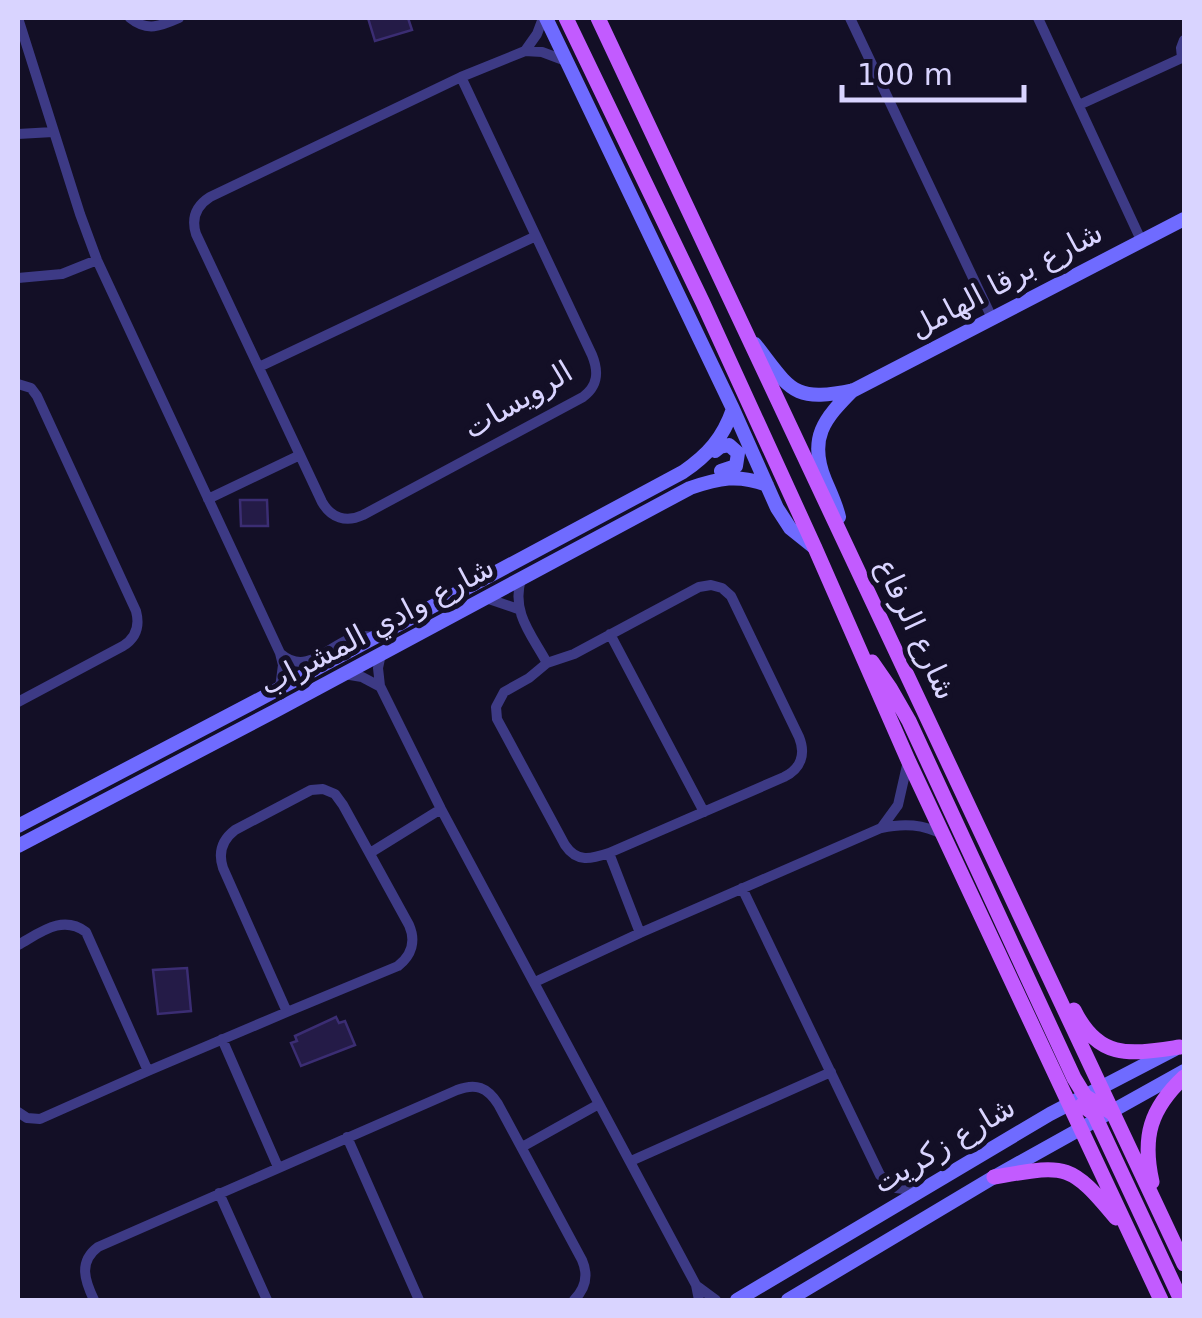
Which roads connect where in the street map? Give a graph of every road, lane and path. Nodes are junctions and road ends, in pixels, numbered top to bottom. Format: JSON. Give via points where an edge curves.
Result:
{"nodes":[{"id":1,"x":18,"y":18,"type":"edge"},
{"id":2,"x":130,"y":18,"type":"edge"},
{"id":3,"x":179,"y":18,"type":"edge"},
{"id":4,"x":544,"y":18,"type":"edge"},
{"id":5,"x":566,"y":18,"type":"edge"},
{"id":6,"x":598,"y":18,"type":"edge"},
{"id":7,"x":850,"y":18,"type":"edge"},
{"id":8,"x":1038,"y":18,"type":"edge"},
{"id":9,"x":1184,"y":40,"type":"edge"},
{"id":10,"x":525,"y":51,"type":"junction"},
{"id":11,"x":1183,"y":58,"type":"edge"},
{"id":12,"x":566,"y":61,"type":"junction"},
{"id":13,"x":461,"y":77,"type":"junction"},
{"id":14,"x":1079,"y":105,"type":"junction"},
{"id":15,"x":53,"y":132,"type":"junction"},
{"id":16,"x":18,"y":134,"type":"edge"},
{"id":17,"x":1184,"y":219,"type":"edge"},
{"id":18,"x":536,"y":236,"type":"junction"},
{"id":19,"x":1142,"y":240,"type":"junction"},
{"id":20,"x":97,"y":260,"type":"junction"},
{"id":21,"x":18,"y":278,"type":"edge"},
{"id":22,"x":992,"y":318,"type":"junction"},
{"id":23,"x":746,"y":332,"type":"junction"},
{"id":24,"x":259,"y":368,"type":"junction"},
{"id":25,"x":18,"y":384,"type":"edge"},
{"id":26,"x":854,"y":390,"type":"junction"},
{"id":27,"x":732,"y":409,"type":"junction"},
{"id":28,"x":300,"y":456,"type":"junction"},
{"id":29,"x":682,"y":472,"type":"junction"},
{"id":30,"x":766,"y":485,"type":"junction"},
{"id":31,"x":690,"y":488,"type":"junction"},
{"id":32,"x":208,"y":499,"type":"junction"},
{"id":33,"x":845,"y":543,"type":"junction"},
{"id":34,"x":815,"y":548,"type":"junction"},
{"id":35,"x":521,"y":580,"type":"junction"},
{"id":36,"x":486,"y":598,"type":"junction"},
{"id":37,"x":518,"y":609,"type":"junction"},
{"id":38,"x":610,"y":634,"type":"junction"},
{"id":39,"x":374,"y":637,"type":"junction"},
{"id":40,"x":856,"y":643,"type":"junction"},
{"id":41,"x":280,"y":653,"type":"junction"},
{"id":42,"x":381,"y":654,"type":"junction"},
{"id":43,"x":547,"y":664,"type":"junction"},
{"id":44,"x":344,"y":674,"type":"junction"},
{"id":45,"x":380,"y":686,"type":"junction"},
{"id":46,"x":280,"y":688,"type":"junction"},
{"id":47,"x":18,"y":702,"type":"edge"},
{"id":48,"x":908,"y":760,"type":"junction"},
{"id":49,"x":442,"y":809,"type":"junction"},
{"id":50,"x":704,"y":812,"type":"junction"},
{"id":51,"x":18,"y":826,"type":"edge"},
{"id":52,"x":881,"y":828,"type":"junction"},
{"id":53,"x":945,"y":836,"type":"junction"},
{"id":54,"x":18,"y":846,"type":"edge"},
{"id":55,"x":370,"y":853,"type":"junction"},
{"id":56,"x":609,"y":853,"type":"junction"},
{"id":57,"x":742,"y":888,"type":"junction"},
{"id":58,"x":640,"y":933,"type":"junction"},
{"id":59,"x":18,"y":944,"type":"edge"},
{"id":60,"x":1042,"y":961,"type":"junction"},
{"id":61,"x":535,"y":982,"type":"junction"},
{"id":62,"x":287,"y":1012,"type":"junction"},
{"id":63,"x":222,"y":1039,"type":"junction"},
{"id":64,"x":1182,"y":1046,"type":"edge"},
{"id":65,"x":148,"y":1071,"type":"junction"},
{"id":66,"x":831,"y":1072,"type":"junction"},
{"id":67,"x":1184,"y":1074,"type":"edge"},
{"id":68,"x":1100,"y":1088,"type":"junction"},
{"id":69,"x":1085,"y":1096,"type":"junction"},
{"id":70,"x":598,"y":1104,"type":"junction"},
{"id":71,"x":1061,"y":1108,"type":"junction"},
{"id":72,"x":18,"y":1112,"type":"edge"},
{"id":73,"x":1104,"y":1117,"type":"junction"},
{"id":74,"x":1075,"y":1133,"type":"junction"},
{"id":75,"x":347,"y":1137,"type":"junction"},
{"id":76,"x":522,"y":1147,"type":"junction"},
{"id":77,"x":631,"y":1161,"type":"junction"},
{"id":78,"x":278,"y":1167,"type":"junction"},
{"id":79,"x":994,"y":1178,"type":"junction"},
{"id":80,"x":921,"y":1191,"type":"junction"},
{"id":81,"x":219,"y":1193,"type":"junction"},
{"id":82,"x":1159,"y":1211,"type":"junction"},
{"id":83,"x":1134,"y":1241,"type":"junction"},
{"id":84,"x":1184,"y":1264,"type":"edge"},
{"id":85,"x":696,"y":1286,"type":"junction"},
{"id":86,"x":94,"y":1300,"type":"edge"},
{"id":87,"x":267,"y":1300,"type":"edge"},
{"id":88,"x":419,"y":1300,"type":"edge"},
{"id":89,"x":574,"y":1300,"type":"edge"},
{"id":90,"x":699,"y":1300,"type":"edge"},
{"id":91,"x":716,"y":1300,"type":"edge"},
{"id":92,"x":737,"y":1300,"type":"edge"},
{"id":93,"x":788,"y":1300,"type":"edge"},
{"id":94,"x":1161,"y":1300,"type":"edge"},
{"id":95,"x":1182,"y":1300,"type":"edge"}],
"edges":[{"from":1,"to":15,"type":"street"},
{"from":2,"to":3,"type":"street","via":[[156,27]]},
{"from":4,"to":10,"type":"street"},
{"from":4,"to":12,"type":"street","name":"شارع الرفاع"},
{"from":5,"to":34,"type":"main road","name":"شارع الرفاع"},
{"from":6,"to":23,"type":"main road","name":"شارع الرفاع"},
{"from":7,"to":22,"type":"street"},
{"from":8,"to":14,"type":"street"},
{"from":9,"to":11,"type":"street"},
{"from":10,"to":12,"type":"street"},
{"from":10,"to":13,"type":"street","name":"الرويسات"},
{"from":11,"to":14,"type":"street"},
{"from":12,"to":27,"type":"street","name":"شارع الرفاع"},
{"from":13,"to":18,"type":"street","name":"الرويسات"},
{"from":13,"to":24,"type":"street","name":"الرويسات","via":[[200,204],[196,234]]},
{"from":14,"to":19,"type":"street"},
{"from":15,"to":16,"type":"street"},
{"from":15,"to":20,"type":"street"},
{"from":17,"to":19,"type":"street","name":"شارع برقا الهامل"},
{"from":18,"to":24,"type":"street"},
{"from":18,"to":28,"type":"street","name":"الرويسات","via":[[595,361],[588,393],[351,519],[329,512]]},
{"from":19,"to":22,"type":"street","name":"شارع برقا الهامل"},
{"from":20,"to":21,"type":"street","via":[[62,274]]},
{"from":20,"to":32,"type":"street"},
{"from":22,"to":26,"type":"street","name":"شارع برقا الهامل"},
{"from":23,"to":26,"type":"street","name":"شارع برقا الهامل","via":[[799,392]]},
{"from":23,"to":33,"type":"main road","name":"شارع الرفاع"},
{"from":24,"to":28,"type":"street","name":"الرويسات"},
{"from":25,"to":47,"type":"street","via":[[37,396],[138,623],[124,646]]},
{"from":26,"to":33,"type":"street","name":"شارع برقا الهامل","via":[[825,420],[818,448]]},
{"from":27,"to":29,"type":"street","name":"شارع وادي المشراب","via":[[720,439]]},
{"from":27,"to":30,"type":"street","name":"شارع الرفاع"},
{"from":28,"to":32,"type":"street"},
{"from":29,"to":31,"type":"street","via":[[720,446],[738,453],[732,469]]},
{"from":29,"to":39,"type":"street","name":"شارع وادي المشراب"},
{"from":30,"to":31,"type":"street","name":"شارع وادي المشراب","via":[[726,477]]},
{"from":30,"to":34,"type":"street","name":"شارع الرفاع","via":[[783,518]]},
{"from":31,"to":35,"type":"street","name":"شارع وادي المشراب"},
{"from":32,"to":41,"type":"street"},
{"from":33,"to":60,"type":"main road","name":"شارع الرفاع"},
{"from":34,"to":40,"type":"main road","name":"شارع الرفاع"},
{"from":35,"to":36,"type":"street","name":"شارع وادي المشراب"},
{"from":35,"to":37,"type":"street"},
{"from":36,"to":37,"type":"street"},
{"from":36,"to":42,"type":"street","name":"شارع وادي المشراب"},
{"from":37,"to":43,"type":"street"},
{"from":38,"to":43,"type":"street"},
{"from":38,"to":50,"type":"street"},
{"from":38,"to":50,"type":"street","via":[[699,587],[716,586],[730,596],[803,750],[790,774]]},
{"from":39,"to":41,"type":"street","via":[[350,638],[302,663]]},
{"from":39,"to":46,"type":"street","name":"شارع وادي المشراب"},
{"from":40,"to":48,"type":"main road","name":"شارع الرفاع"},
{"from":40,"to":69,"type":"main road","via":[[909,722]]},
{"from":41,"to":46,"type":"street"},
{"from":42,"to":44,"type":"street","name":"شارع وادي المشراب"},
{"from":42,"to":45,"type":"street"},
{"from":43,"to":56,"type":"street","via":[[504,692],[498,719],[568,850],[586,859]]},
{"from":44,"to":45,"type":"street"},
{"from":44,"to":54,"type":"street","name":"شارع وادي المشراب"},
{"from":45,"to":49,"type":"street"},
{"from":46,"to":51,"type":"street","name":"شارع وادي المشراب"},
{"from":48,"to":52,"type":"street","via":[[898,805]]},
{"from":48,"to":53,"type":"main road","name":"شارع الرفاع"},
{"from":49,"to":55,"type":"street"},
{"from":49,"to":61,"type":"street"},
{"from":50,"to":56,"type":"street"},
{"from":52,"to":53,"type":"street","via":[[917,826]]},
{"from":52,"to":57,"type":"street"},
{"from":53,"to":71,"type":"main road","name":"شارع الرفاع"},
{"from":55,"to":62,"type":"street","via":[[412,932],[410,951],[398,966]]},
{"from":55,"to":62,"type":"street","via":[[340,799],[324,789],[235,830],[223,844],[224,868]]},
{"from":56,"to":58,"type":"street"},
{"from":57,"to":58,"type":"street"},
{"from":57,"to":66,"type":"street"},
{"from":58,"to":61,"type":"street"},
{"from":59,"to":65,"type":"street","via":[[58,924],[86,932]]},
{"from":60,"to":64,"type":"main road","via":[[1100,1044],[1128,1053]]},
{"from":60,"to":68,"type":"main road","name":"شارع الرفاع"},
{"from":61,"to":70,"type":"street"},
{"from":62,"to":63,"type":"street"},
{"from":63,"to":65,"type":"street"},
{"from":63,"to":78,"type":"street"},
{"from":64,"to":68,"type":"street","name":"شارع زكريت"},
{"from":65,"to":72,"type":"street","via":[[40,1118]]},
{"from":66,"to":77,"type":"street"},
{"from":66,"to":80,"type":"street","via":[[880,1175],[896,1188]]},
{"from":67,"to":73,"type":"street","name":"شارع زكريت"},
{"from":67,"to":82,"type":"main road","via":[[1150,1130]]},
{"from":68,"to":69,"type":"street","name":"شارع زكريت"},
{"from":68,"to":73,"type":"main road","name":"شارع الرفاع"},
{"from":69,"to":71,"type":"street","name":"شارع زكريت"},
{"from":69,"to":73,"type":"main road"},
{"from":70,"to":76,"type":"street"},
{"from":70,"to":77,"type":"street"},
{"from":71,"to":73,"type":"main road","via":[[1079,1104]]},
{"from":71,"to":74,"type":"main road","name":"شارع الرفاع"},
{"from":71,"to":80,"type":"street","name":"شارع زكريت"},
{"from":73,"to":74,"type":"street","name":"شارع زكريت"},
{"from":73,"to":82,"type":"main road","name":"شارع الرفاع"},
{"from":73,"to":95,"type":"main road"},
{"from":74,"to":79,"type":"street","name":"شارع زكريت"},
{"from":74,"to":83,"type":"main road","name":"شارع الرفاع"},
{"from":75,"to":76,"type":"street","via":[[474,1086],[494,1099]]},
{"from":75,"to":78,"type":"street"},
{"from":75,"to":88,"type":"street"},
{"from":76,"to":89,"type":"street","via":[[585,1266],[584,1288]]},
{"from":77,"to":85,"type":"street"},
{"from":78,"to":81,"type":"street"},
{"from":79,"to":83,"type":"main road","via":[[1046,1169],[1074,1175]]},
{"from":79,"to":93,"type":"street","name":"شارع زكريت"},
{"from":80,"to":92,"type":"street","name":"شارع زكريت"},
{"from":81,"to":86,"type":"street","via":[[93,1250],[84,1274]]},
{"from":81,"to":87,"type":"street"},
{"from":82,"to":84,"type":"main road","name":"شارع الرفاع"},
{"from":83,"to":94,"type":"main road","name":"شارع الرفاع"},
{"from":85,"to":90,"type":"street"},
{"from":85,"to":91,"type":"street"}]}
